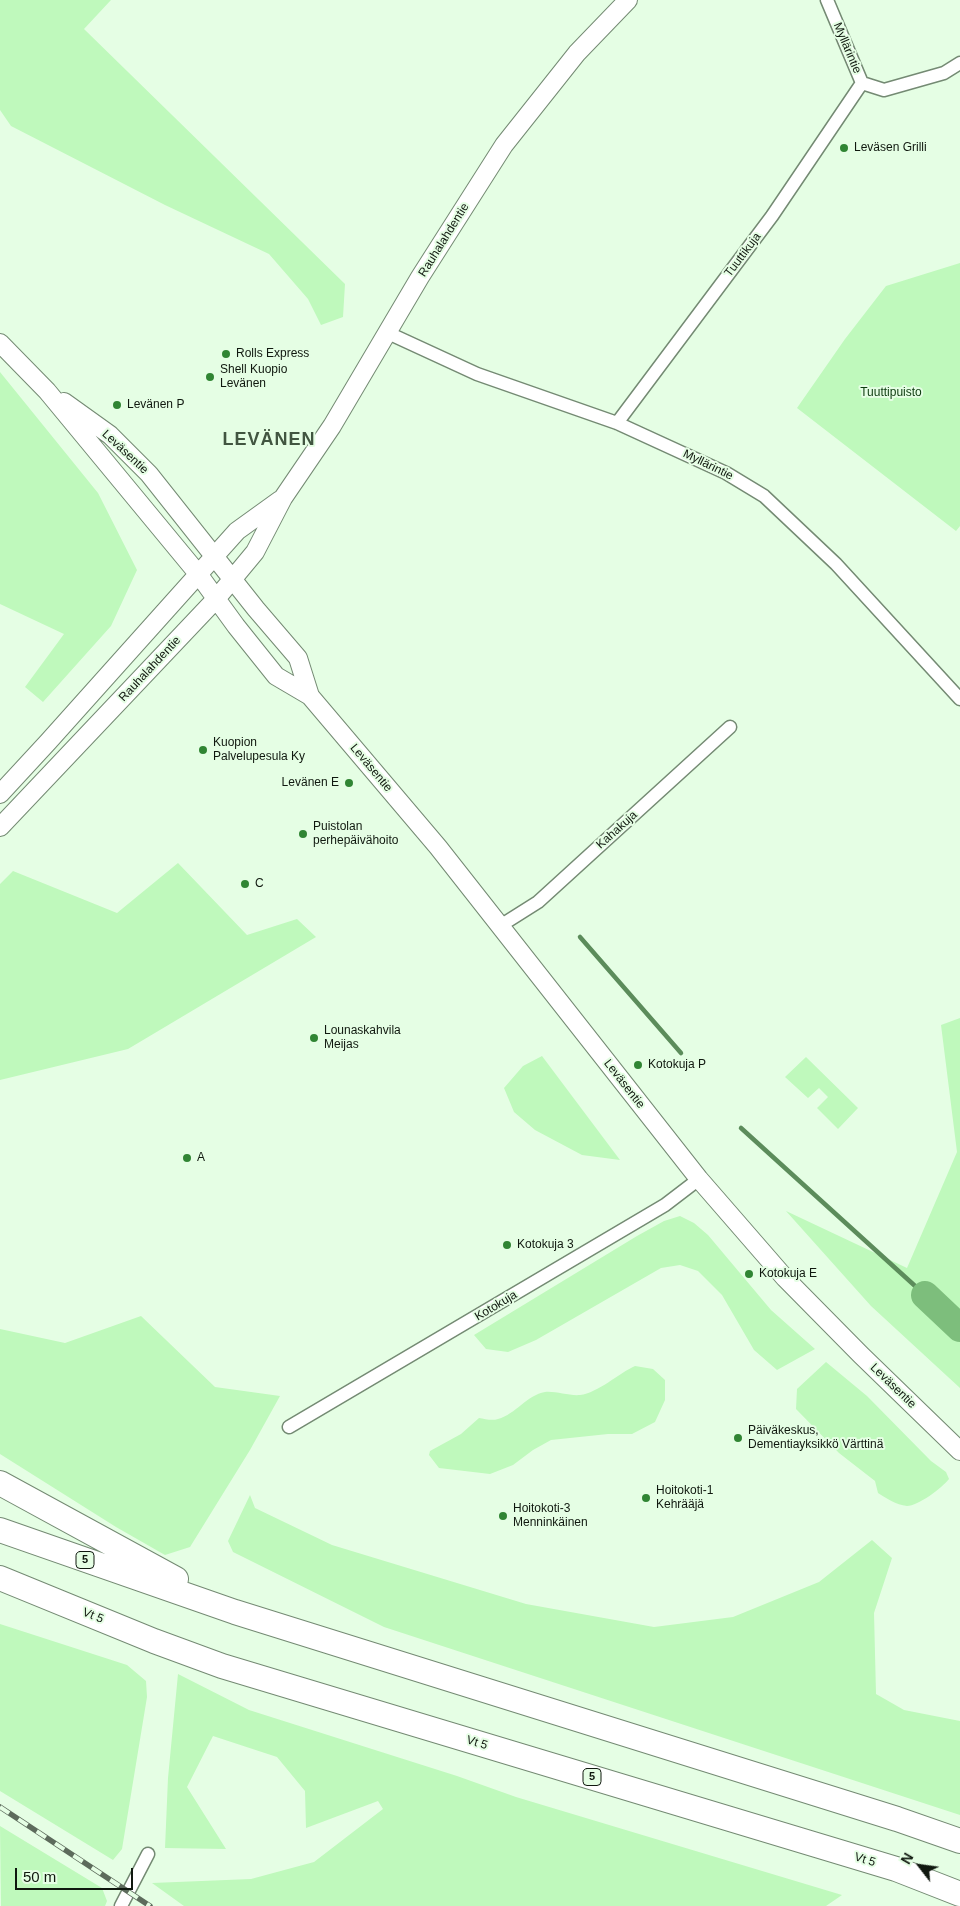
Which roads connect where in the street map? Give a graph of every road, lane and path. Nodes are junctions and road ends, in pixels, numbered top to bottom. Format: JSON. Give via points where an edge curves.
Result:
{"nodes":[{"id":1,"x":827,"y":0,"type":"edge"},
{"id":2,"x":621,"y":2,"type":"edge"},
{"id":3,"x":960,"y":63,"type":"edge"},
{"id":4,"x":862,"y":83,"type":"junction"},
{"id":5,"x":388,"y":333,"type":"junction"},
{"id":6,"x":0,"y":343,"type":"edge"},
{"id":7,"x":47,"y":391,"type":"junction"},
{"id":8,"x":617,"y":423,"type":"junction"},
{"id":9,"x":282,"y":498,"type":"junction"},
{"id":10,"x":215,"y":556,"type":"junction"},
{"id":11,"x":199,"y":575,"type":"junction"},
{"id":12,"x":233,"y":580,"type":"junction"},
{"id":13,"x":216,"y":599,"type":"junction"},
{"id":14,"x":310,"y":696,"type":"junction"},
{"id":15,"x":960,"y":699,"type":"edge"},
{"id":16,"x":730,"y":727,"type":"dead end"},
{"id":17,"x":0,"y":794,"type":"edge"},
{"id":18,"x":0,"y":827,"type":"edge"},
{"id":19,"x":500,"y":926,"type":"junction"},
{"id":20,"x":699,"y":1179,"type":"junction"},
{"id":21,"x":290,"y":1427,"type":"dead end"},
{"id":22,"x":960,"y":1451,"type":"edge"},
{"id":23,"x":0,"y":1483,"type":"edge"},
{"id":24,"x":0,"y":1530,"type":"edge"},
{"id":25,"x":0,"y":1578,"type":"edge"},
{"id":26,"x":173,"y":1584,"type":"junction"},
{"id":27,"x":0,"y":1591,"type":"edge"},
{"id":28,"x":154,"y":1641,"type":"junction"},
{"id":29,"x":960,"y":1841,"type":"edge"},
{"id":30,"x":148,"y":1854,"type":"dead end"},
{"id":31,"x":960,"y":1894,"type":"edge"},
{"id":32,"x":121,"y":1906,"type":"edge"}],
"edges":[{"from":1,"to":4,"type":"street","name":"Myllärintie"},
{"from":2,"to":5,"type":"main road","name":"Rauhalahdentie","via":[[504,145]]},
{"from":3,"to":4,"type":"street","name":"Myllärintie","via":[[944,72],[884,90]]},
{"from":4,"to":8,"type":"street","name":"Tuuttikuja","via":[[772,216]]},
{"from":5,"to":8,"type":"street","name":"Myllärintie","via":[[477,374]]},
{"from":5,"to":9,"type":"main road","name":"Rauhalahdentie","via":[[332,426]]},
{"from":6,"to":7,"type":"main road","name":"Leväsentie"},
{"from":7,"to":10,"type":"main road","name":"Leväsentie","via":[[110,435],[149,474]]},
{"from":7,"to":11,"type":"main road","name":"Leväsentie"},
{"from":8,"to":15,"type":"street","name":"Myllärintie","via":[[726,473],[764,496],[836,564]]},
{"from":9,"to":10,"type":"main road","name":"Rauhalahdentie","via":[[236,531]]},
{"from":9,"to":12,"type":"main road","name":"Rauhalahdentie","via":[[255,552]]},
{"from":10,"to":11,"type":"main road","name":"Rauhalahdentie"},
{"from":10,"to":12,"type":"main road","name":"Leväsentie"},
{"from":11,"to":13,"type":"main road","name":"Leväsentie"},
{"from":11,"to":17,"type":"main road","name":"Rauhalahdentie"},
{"from":12,"to":13,"type":"main road","name":"Rauhalahdentie"},
{"from":12,"to":14,"type":"main road","name":"Leväsentie","via":[[298,658]]},
{"from":13,"to":14,"type":"main road","name":"Leväsentie","via":[[276,676]]},
{"from":13,"to":18,"type":"main road","name":"Rauhalahdentie"},
{"from":14,"to":19,"type":"main road","name":"Leväsentie","via":[[438,847]]},
{"from":16,"to":19,"type":"street","name":"Kahakuja","via":[[538,902]]},
{"from":19,"to":20,"type":"main road","name":"Leväsentie"},
{"from":20,"to":21,"type":"street","name":"Kotokuja","via":[[665,1205]]},
{"from":20,"to":22,"type":"main road","name":"Leväsentie","via":[[785,1278]]},
{"from":23,"to":26,"type":"highway"},
{"from":24,"to":26,"type":"highway","number":"5"},
{"from":25,"to":28,"type":"highway","name":"Vt 5","number":"5"},
{"from":26,"to":29,"type":"highway","via":[[235,1612]]},
{"from":27,"to":28,"type":"highway"},
{"from":28,"to":31,"type":"highway","name":"Vt 5","number":"5","via":[[222,1666],[896,1869]]},
{"from":30,"to":32,"type":"street"}]}
